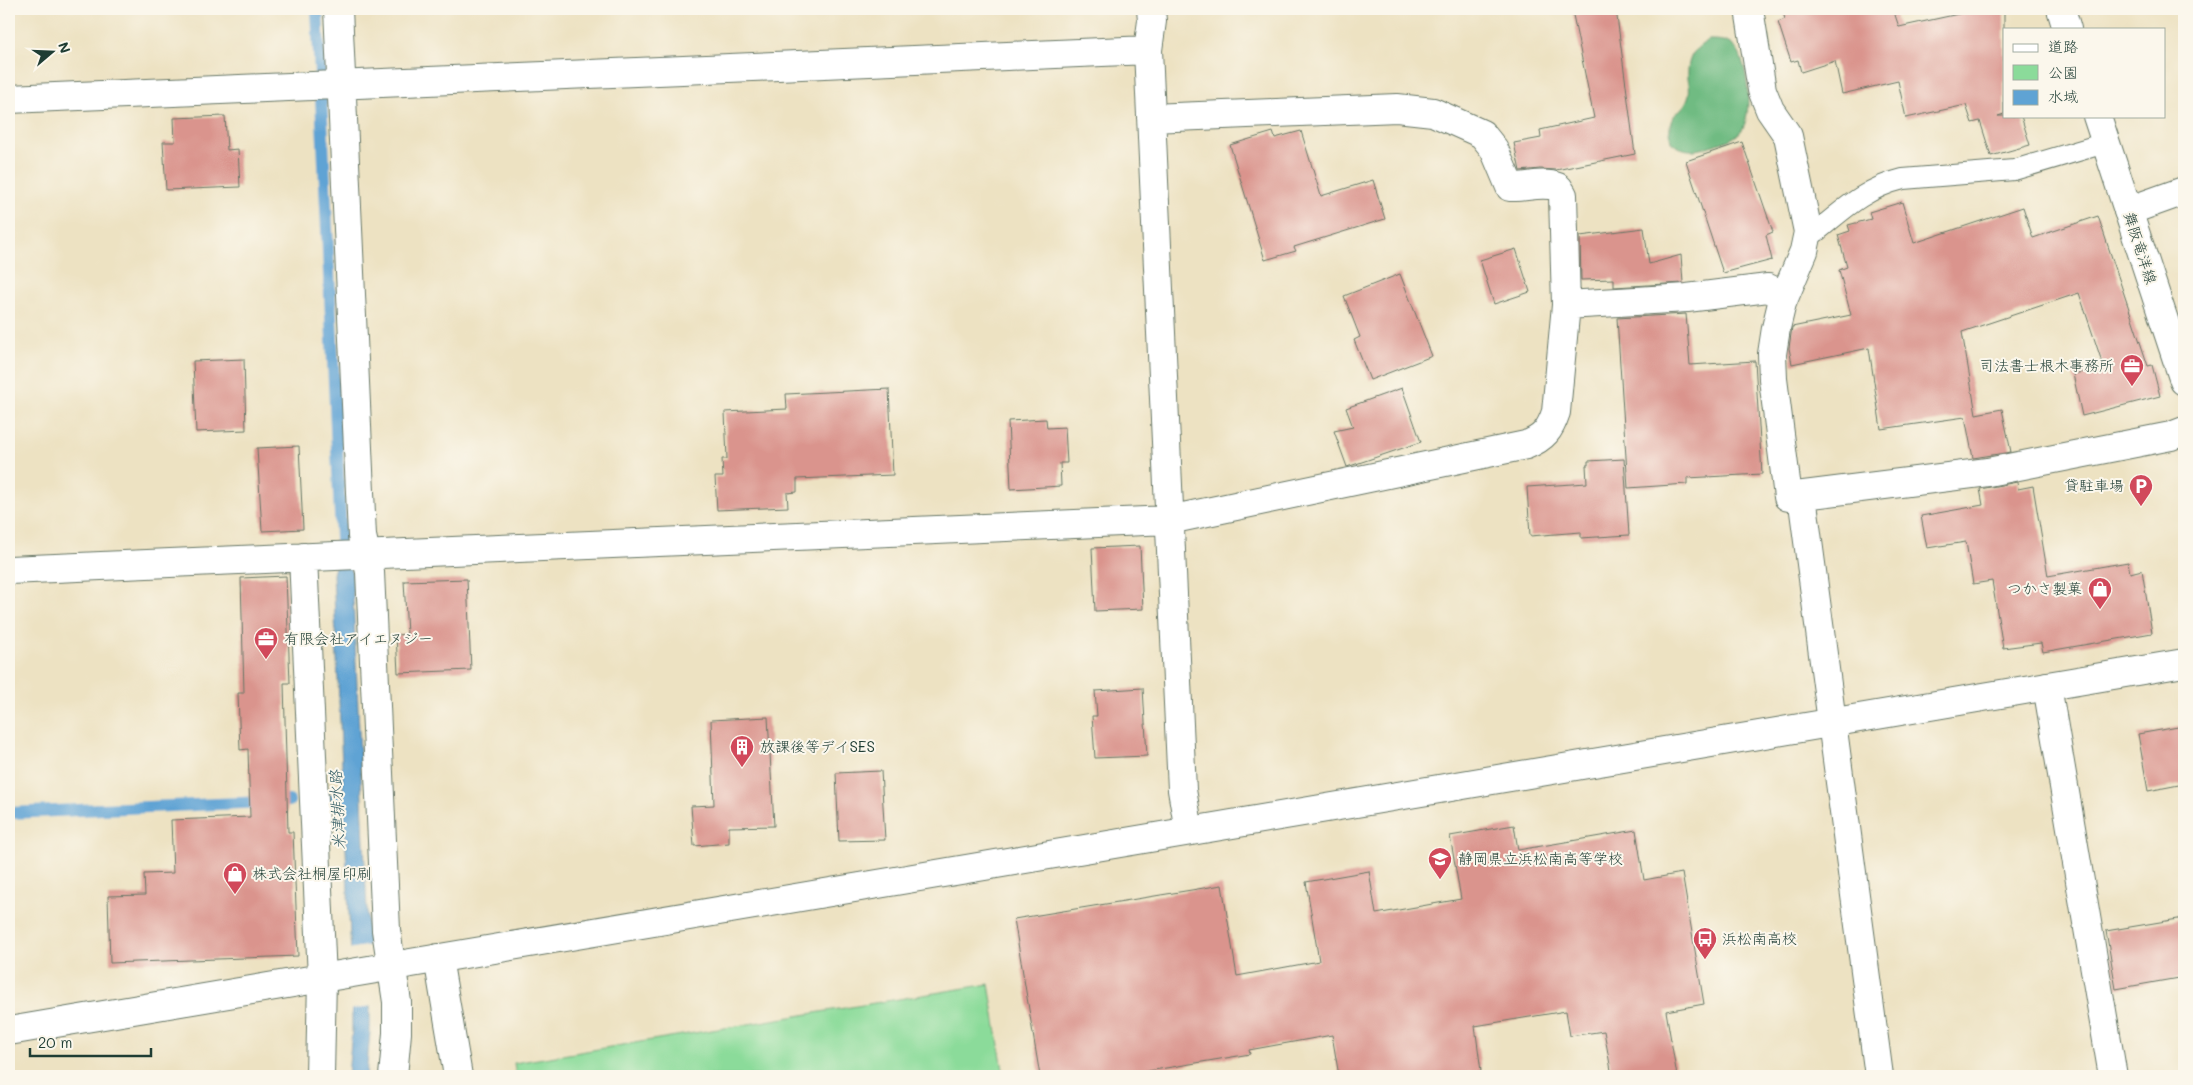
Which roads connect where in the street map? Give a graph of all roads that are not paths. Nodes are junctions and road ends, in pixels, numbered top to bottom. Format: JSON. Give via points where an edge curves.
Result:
{"nodes":[{"id":1,"x":338,"y":9,"type":"edge"},
{"id":2,"x":1151,"y":9,"type":"edge"},
{"id":3,"x":1749,"y":9,"type":"edge"},
{"id":4,"x":2061,"y":9,"type":"edge"},
{"id":5,"x":2067,"y":28,"type":"edge"},
{"id":6,"x":1148,"y":50,"type":"junction"},
{"id":7,"x":327,"y":86,"type":"junction"},
{"id":8,"x":9,"y":99,"type":"edge"},
{"id":9,"x":1151,"y":118,"type":"junction"},
{"id":10,"x":2097,"y":118,"type":"edge"},
{"id":11,"x":2106,"y":143,"type":"junction"},
{"id":12,"x":2184,"y":191,"type":"edge"},
{"id":13,"x":2128,"y":211,"type":"junction"},
{"id":14,"x":1808,"y":232,"type":"junction"},
{"id":15,"x":1785,"y":296,"type":"junction"},
{"id":16,"x":1566,"y":306,"type":"junction"},
{"id":17,"x":2184,"y":380,"type":"edge"},
{"id":18,"x":2184,"y":431,"type":"edge"},
{"id":19,"x":1802,"y":496,"type":"junction"},
{"id":20,"x":1169,"y":520,"type":"junction"},
{"id":21,"x":350,"y":555,"type":"junction"},
{"id":22,"x":303,"y":557,"type":"junction"},
{"id":23,"x":9,"y":570,"type":"edge"},
{"id":24,"x":2184,"y":663,"type":"edge"},
{"id":25,"x":2047,"y":686,"type":"junction"},
{"id":26,"x":1832,"y":722,"type":"junction"},
{"id":27,"x":1189,"y":831,"type":"junction"},
{"id":28,"x":438,"y":958,"type":"junction"},
{"id":29,"x":390,"y":966,"type":"junction"},
{"id":30,"x":327,"y":977,"type":"junction"},
{"id":31,"x":9,"y":1031,"type":"edge"},
{"id":32,"x":320,"y":1076,"type":"edge"},
{"id":33,"x":393,"y":1076,"type":"edge"},
{"id":34,"x":458,"y":1076,"type":"edge"},
{"id":35,"x":1879,"y":1076,"type":"edge"},
{"id":36,"x":2113,"y":1076,"type":"edge"}],
"edges":[{"from":1,"to":7,"type":"street"},
{"from":2,"to":6,"type":"street"},
{"from":3,"to":14,"type":"street","via":[[1763,95],[1788,136]]},
{"from":4,"to":5,"type":"street"},
{"from":6,"to":7,"type":"street"},
{"from":6,"to":9,"type":"street"},
{"from":7,"to":8,"type":"street"},
{"from":7,"to":21,"type":"street","via":[[362,536]]},
{"from":9,"to":16,"type":"street","via":[[1397,108],[1424,111],[1450,119],[1482,134],[1489,141],[1510,187],[1548,184],[1558,187],[1563,195]]},
{"from":9,"to":20,"type":"street"},
{"from":10,"to":11,"type":"street","name":"舞阪竜洋線"},
{"from":11,"to":13,"type":"street","name":"舞阪竜洋線"},
{"from":11,"to":14,"type":"lane","via":[[2014,170],[1886,183],[1856,198],[1816,232]]},
{"from":12,"to":13,"type":"street"},
{"from":13,"to":17,"type":"street","name":"舞阪竜洋線"},
{"from":14,"to":15,"type":"street","via":[[1804,251]]},
{"from":15,"to":16,"type":"street","via":[[1768,288],[1687,298]]},
{"from":15,"to":19,"type":"street","via":[[1772,354],[1773,379],[1788,498]]},
{"from":16,"to":20,"type":"street","via":[[1556,412],[1551,428],[1541,439],[1526,445]]},
{"from":18,"to":19,"type":"street","via":[[1988,472]]},
{"from":19,"to":26,"type":"street"},
{"from":20,"to":21,"type":"street"},
{"from":20,"to":27,"type":"street","via":[[1182,790]]},
{"from":21,"to":22,"type":"street"},
{"from":21,"to":29,"type":"street","via":[[370,572]]},
{"from":22,"to":23,"type":"street"},
{"from":22,"to":30,"type":"street"},
{"from":24,"to":25,"type":"street"},
{"from":25,"to":26,"type":"street"},
{"from":25,"to":36,"type":"street"},
{"from":26,"to":27,"type":"street"},
{"from":26,"to":35,"type":"street"},
{"from":27,"to":28,"type":"street"},
{"from":28,"to":29,"type":"street"},
{"from":28,"to":34,"type":"street"},
{"from":29,"to":30,"type":"street"},
{"from":29,"to":33,"type":"street","via":[[397,1002],[398,1033]]},
{"from":30,"to":31,"type":"street"},
{"from":30,"to":32,"type":"street"}]}
